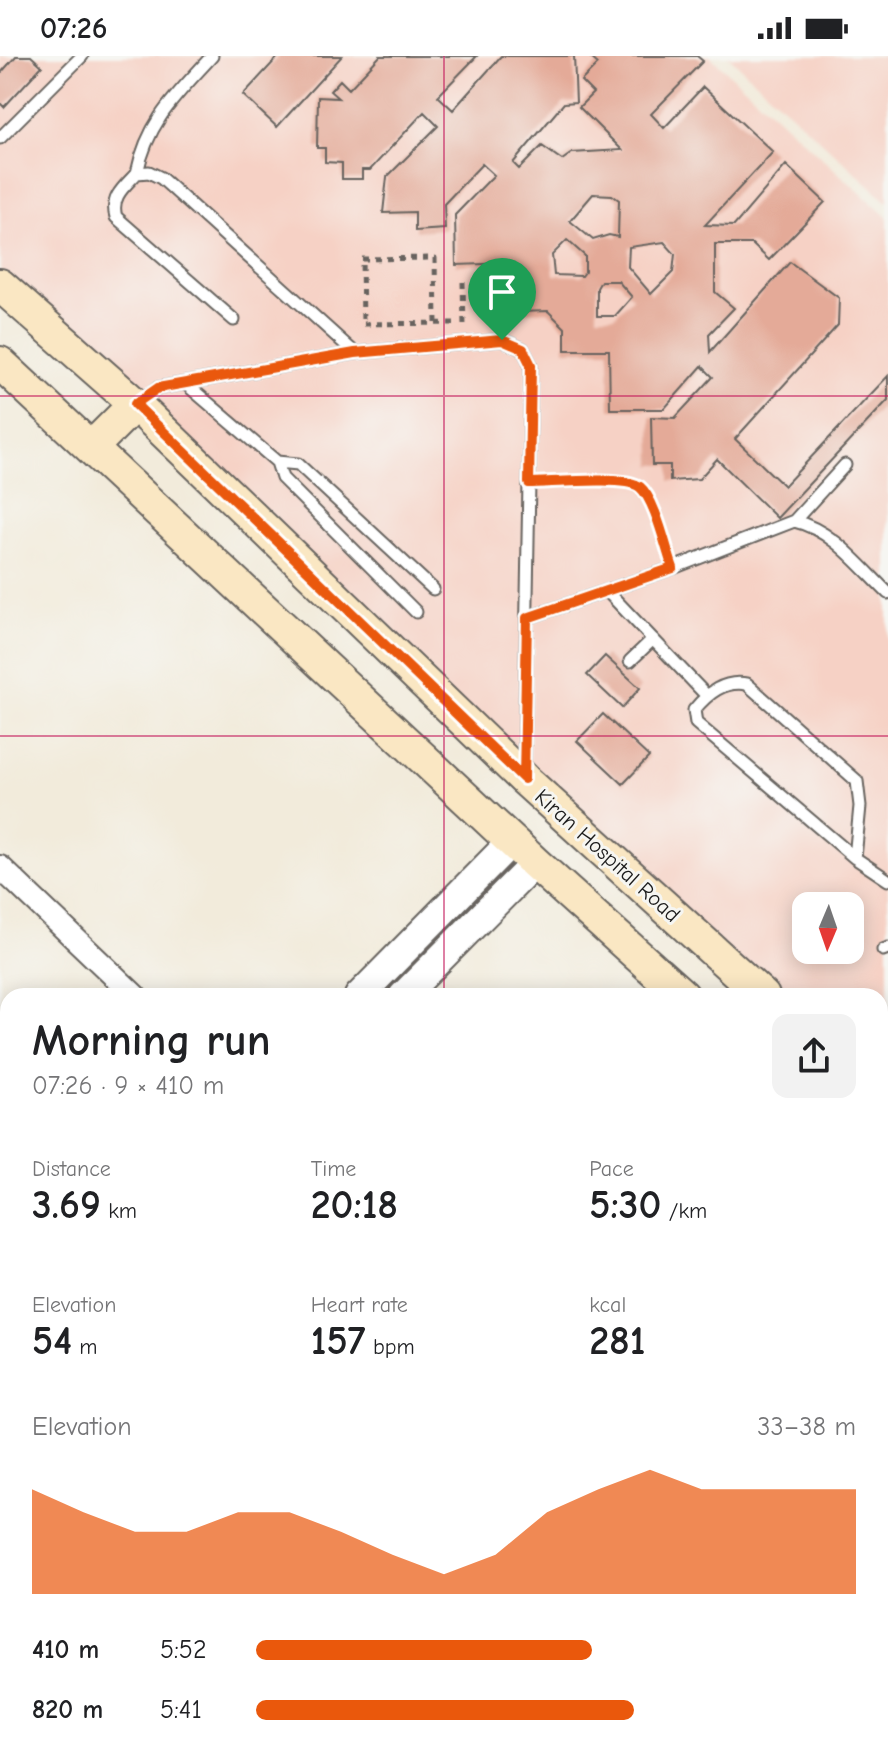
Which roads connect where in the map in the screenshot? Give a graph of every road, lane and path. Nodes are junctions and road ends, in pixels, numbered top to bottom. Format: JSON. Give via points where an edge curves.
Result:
{"nodes":[{"id":1,"x":82,"y":56,"type":"edge"},
{"id":2,"x":212,"y":56,"type":"edge"},
{"id":3,"x":0,"y":138,"type":"edge"},
{"id":4,"x":137,"y":173,"type":"junction"},
{"id":5,"x":463,"y":282,"type":"dead end"},
{"id":6,"x":0,"y":285,"type":"edge"},
{"id":7,"x":234,"y":320,"type":"dead end"},
{"id":8,"x":436,"y":323,"type":"junction"},
{"id":9,"x":464,"y":323,"type":"junction"},
{"id":10,"x":464,"y":343,"type":"junction"},
{"id":11,"x":355,"y":353,"type":"junction"},
{"id":12,"x":0,"y":363,"type":"edge"},
{"id":13,"x":186,"y":384,"type":"junction"},
{"id":14,"x":135,"y":404,"type":"junction"},
{"id":15,"x":91,"y":448,"type":"junction"},
{"id":16,"x":277,"y":462,"type":"junction"},
{"id":17,"x":845,"y":465,"type":"dead end"},
{"id":18,"x":529,"y":483,"type":"junction"},
{"id":19,"x":794,"y":521,"type":"junction"},
{"id":20,"x":673,"y":568,"type":"junction"},
{"id":21,"x":433,"y":589,"type":"dead end"},
{"id":22,"x":607,"y":591,"type":"junction"},
{"id":23,"x":888,"y":593,"type":"edge"},
{"id":24,"x":416,"y":612,"type":"dead end"},
{"id":25,"x":527,"y":618,"type":"junction"},
{"id":26,"x":653,"y":639,"type":"junction"},
{"id":27,"x":630,"y":661,"type":"dead end"},
{"id":28,"x":706,"y":695,"type":"junction"},
{"id":29,"x":524,"y":779,"type":"junction"},
{"id":30,"x":512,"y":841,"type":"junction"},
{"id":31,"x":855,"y":858,"type":"junction"},
{"id":32,"x":535,"y":863,"type":"junction"},
{"id":33,"x":0,"y":867,"type":"edge"},
{"id":34,"x":888,"y":880,"type":"edge"},
{"id":35,"x":451,"y":904,"type":"junction"},
{"id":36,"x":473,"y":927,"type":"junction"},
{"id":37,"x":380,"y":975,"type":"junction"},
{"id":38,"x":127,"y":988,"type":"edge"},
{"id":39,"x":367,"y":988,"type":"edge"},
{"id":40,"x":394,"y":988,"type":"edge"},
{"id":41,"x":411,"y":988,"type":"edge"},
{"id":42,"x":674,"y":988,"type":"edge"},
{"id":43,"x":746,"y":988,"type":"edge"}],
"edges":[{"from":1,"to":3,"type":"lane"},
{"from":2,"to":4,"type":"lane","via":[[158,117],[143,143]]},
{"from":4,"to":7,"type":"lane","via":[[116,196],[116,217]]},
{"from":4,"to":11,"type":"lane","via":[[161,178]]},
{"from":5,"to":9,"type":"path"},
{"from":6,"to":14,"type":"main road","name":"Kiran Hospital Road"},
{"from":8,"to":8,"type":"path","via":[[363,324],[362,259],[435,258]]},
{"from":8,"to":9,"type":"path"},
{"from":9,"to":10,"type":"path"},
{"from":10,"to":11,"type":"lane"},
{"from":10,"to":18,"type":"lane","via":[[502,340],[527,355]]},
{"from":11,"to":13,"type":"lane"},
{"from":12,"to":15,"type":"main road"},
{"from":13,"to":14,"type":"lane","via":[[158,388]]},
{"from":13,"to":16,"type":"lane"},
{"from":14,"to":15,"type":"main road"},
{"from":14,"to":29,"type":"main road","name":"Kiran Hospital Road"},
{"from":15,"to":30,"type":"main road"},
{"from":16,"to":21,"type":"lane","via":[[298,464]]},
{"from":16,"to":24,"type":"lane","via":[[282,478]]},
{"from":17,"to":19,"type":"lane"},
{"from":18,"to":20,"type":"path","via":[[639,486],[648,496]]},
{"from":18,"to":25,"type":"lane"},
{"from":19,"to":20,"type":"lane"},
{"from":19,"to":23,"type":"lane","via":[[828,536]]},
{"from":20,"to":22,"type":"lane"},
{"from":22,"to":25,"type":"lane"},
{"from":22,"to":26,"type":"lane"},
{"from":25,"to":29,"type":"lane"},
{"from":26,"to":27,"type":"lane"},
{"from":26,"to":28,"type":"lane"},
{"from":28,"to":31,"type":"lane","via":[[694,710],[696,723]]},
{"from":28,"to":31,"type":"lane","via":[[734,683],[747,684],[857,781]]},
{"from":29,"to":43,"type":"main road","name":"Kiran Hospital Road"},
{"from":30,"to":32,"type":"main road"},
{"from":30,"to":35,"type":"street"},
{"from":31,"to":34,"type":"lane"},
{"from":32,"to":36,"type":"street"},
{"from":32,"to":42,"type":"main road"},
{"from":33,"to":38,"type":"street"},
{"from":35,"to":36,"type":"street"},
{"from":35,"to":37,"type":"street"},
{"from":36,"to":41,"type":"street"},
{"from":37,"to":39,"type":"street"},
{"from":37,"to":40,"type":"street"}]}
